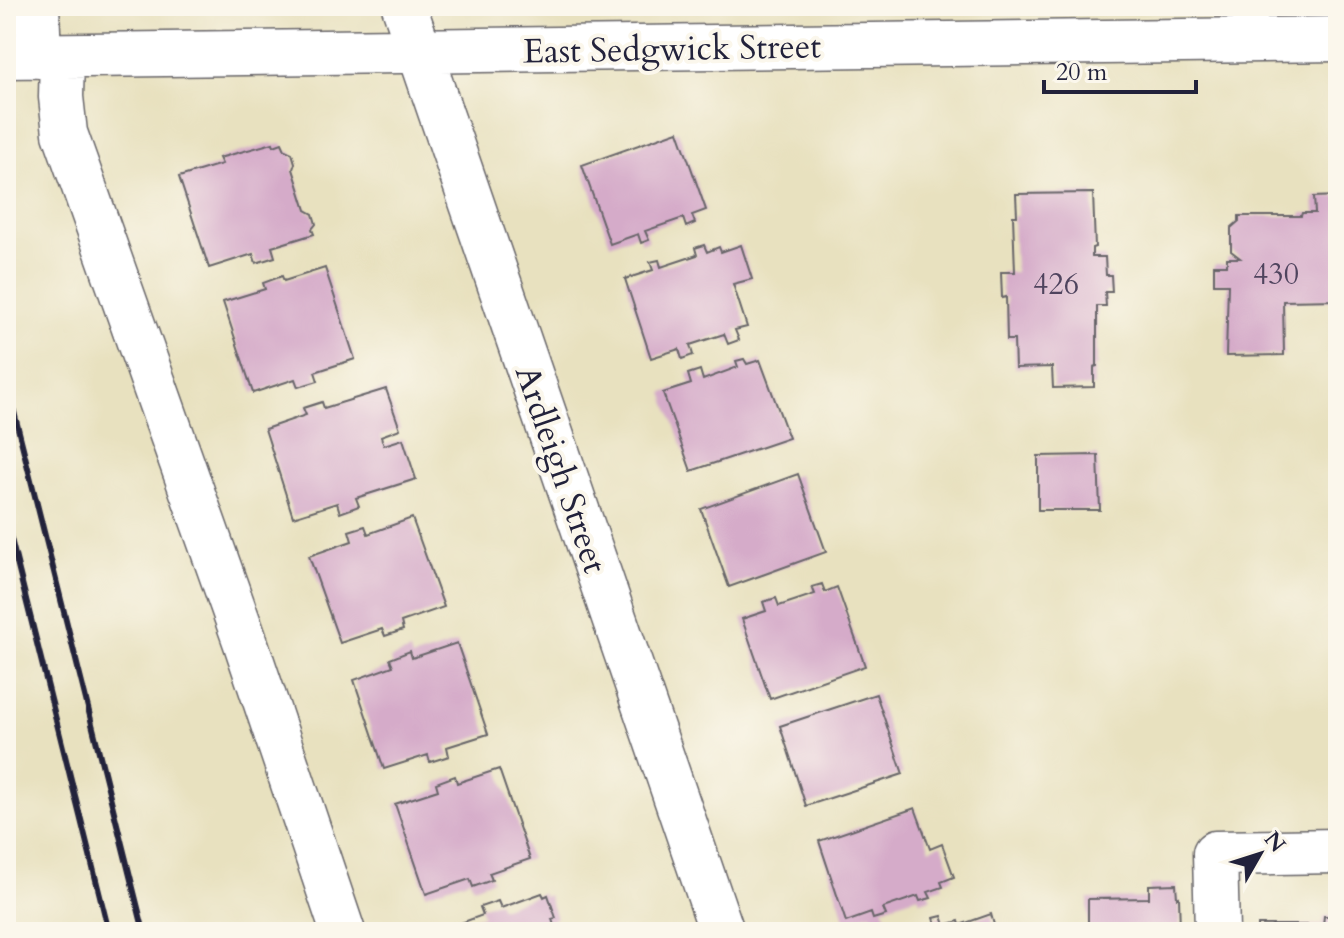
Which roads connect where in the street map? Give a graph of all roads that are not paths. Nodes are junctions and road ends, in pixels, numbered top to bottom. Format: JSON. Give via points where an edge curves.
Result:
{"nodes":[{"id":1,"x":37,"y":6,"type":"edge"},
{"id":2,"x":404,"y":6,"type":"edge"},
{"id":3,"x":1061,"y":25,"type":"edge"},
{"id":4,"x":1338,"y":39,"type":"edge"},
{"id":5,"x":418,"y":51,"type":"junction"},
{"id":6,"x":36,"y":56,"type":"edge"},
{"id":7,"x":1338,"y":851,"type":"edge"},
{"id":8,"x":343,"y":932,"type":"edge"},
{"id":9,"x":722,"y":932,"type":"edge"},
{"id":10,"x":1217,"y":932,"type":"edge"}],
"edges":[{"from":1,"to":6,"type":"street"},
{"from":2,"to":5,"type":"street","name":"Ardleigh Street"},
{"from":3,"to":4,"type":"street","name":"East Sedgwick Street"},
{"from":3,"to":5,"type":"street","name":"East Sedgwick Street"},
{"from":5,"to":6,"type":"street","name":"East Sedgwick Street"},
{"from":5,"to":9,"type":"street","name":"Ardleigh Street"},
{"from":6,"to":8,"type":"street","via":[[61,97],[65,133]]},
{"from":7,"to":10,"type":"street","via":[[1215,853]]}]}
